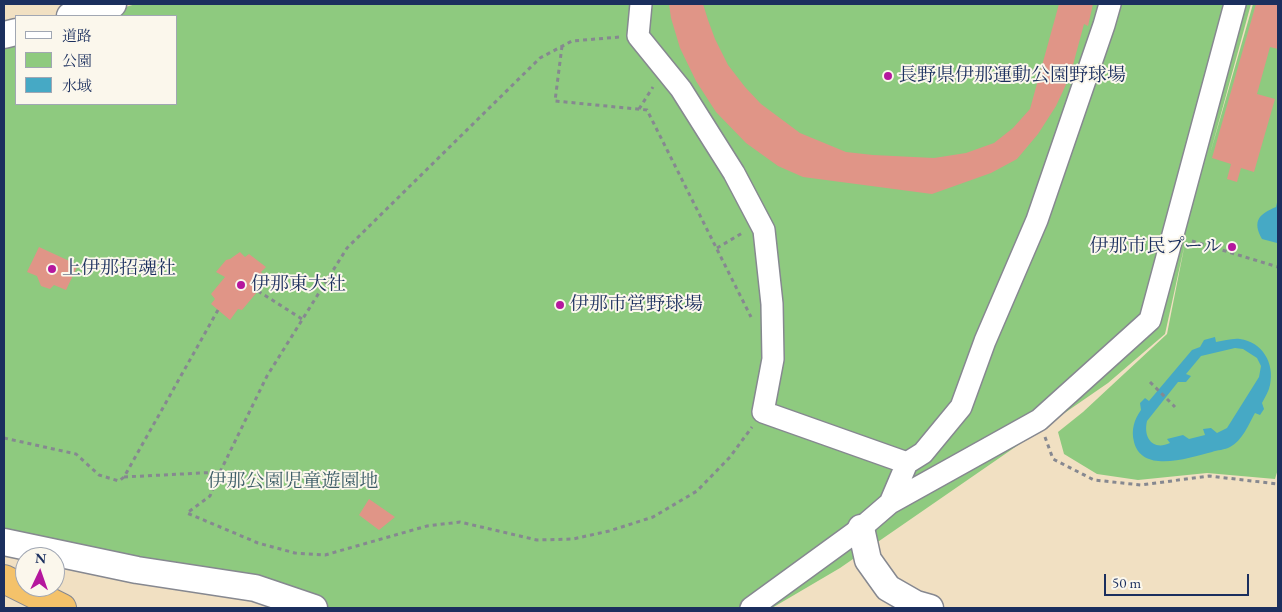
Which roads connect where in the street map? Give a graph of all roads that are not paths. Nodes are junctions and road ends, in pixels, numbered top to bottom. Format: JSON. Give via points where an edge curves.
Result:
{"nodes":[{"id":1,"x":113,"y":4,"type":"edge"},
{"id":2,"x":641,"y":4,"type":"edge"},
{"id":3,"x":1110,"y":4,"type":"edge"},
{"id":4,"x":1235,"y":4,"type":"edge"},
{"id":5,"x":74,"y":15,"type":"edge"},
{"id":6,"x":907,"y":463,"type":"junction"},
{"id":7,"x":890,"y":503,"type":"junction"},
{"id":8,"x":861,"y":528,"type":"junction"},
{"id":9,"x":4,"y":542,"type":"edge"},
{"id":10,"x":4,"y":579,"type":"edge"},
{"id":11,"x":62,"y":608,"type":"edge"},
{"id":12,"x":314,"y":608,"type":"edge"},
{"id":13,"x":751,"y":608,"type":"edge"},
{"id":14,"x":930,"y":608,"type":"edge"}],
"edges":[{"from":1,"to":5,"type":"street"},
{"from":2,"to":6,"type":"street","via":[[638,36],[681,89],[734,173],[764,230],[772,304],[773,359],[763,412]]},
{"from":3,"to":6,"type":"street","via":[[1037,220],[960,407],[923,452]]},
{"from":4,"to":7,"type":"street","via":[[1150,320],[1039,420]]},
{"from":6,"to":7,"type":"street"},
{"from":7,"to":8,"type":"street"},
{"from":8,"to":13,"type":"street"},
{"from":8,"to":14,"type":"street","via":[[868,560],[888,588]]},
{"from":9,"to":12,"type":"street","via":[[137,570],[255,588]]},
{"from":10,"to":11,"type":"highway"}]}
